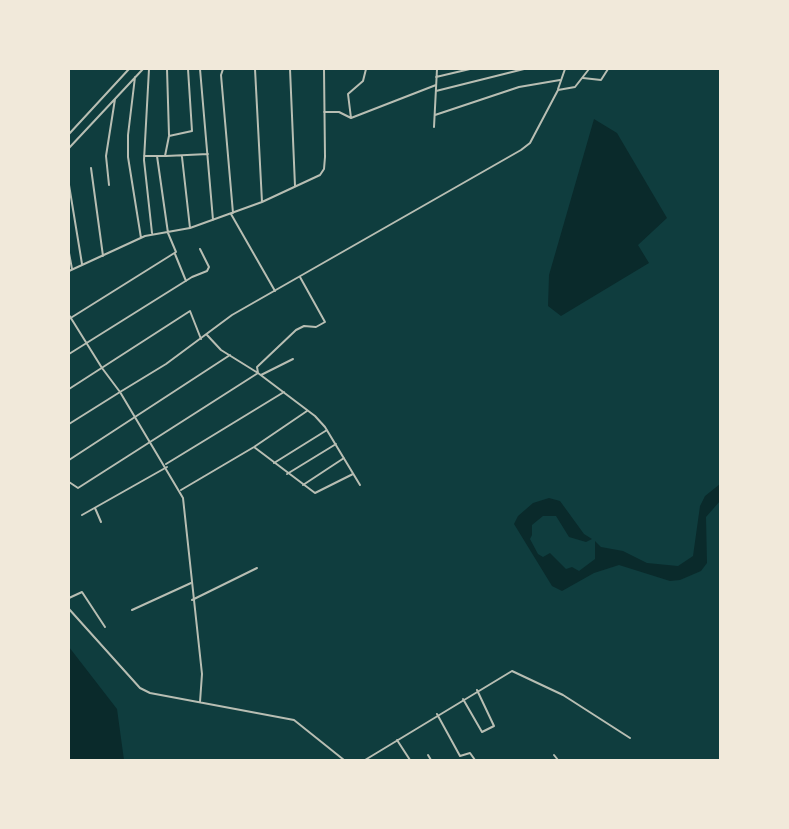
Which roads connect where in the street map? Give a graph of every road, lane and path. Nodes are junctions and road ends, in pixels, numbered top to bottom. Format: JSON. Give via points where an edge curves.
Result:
{"nodes":[{"id":1,"x":129,"y":69,"type":"edge"},
{"id":2,"x":142,"y":69,"type":"edge"},
{"id":3,"x":149,"y":69,"type":"edge"},
{"id":4,"x":167,"y":69,"type":"edge"},
{"id":5,"x":188,"y":69,"type":"edge"},
{"id":6,"x":200,"y":69,"type":"edge"},
{"id":7,"x":223,"y":69,"type":"edge"},
{"id":8,"x":255,"y":69,"type":"edge"},
{"id":9,"x":290,"y":69,"type":"edge"},
{"id":10,"x":324,"y":69,"type":"edge"},
{"id":11,"x":353,"y":69,"type":"edge"},
{"id":12,"x":365,"y":69,"type":"edge"},
{"id":13,"x":436,"y":69,"type":"edge"},
{"id":14,"x":470,"y":69,"type":"edge"},
{"id":15,"x":524,"y":69,"type":"edge"},
{"id":16,"x":565,"y":69,"type":"edge"},
{"id":17,"x":589,"y":69,"type":"edge"},
{"id":18,"x":608,"y":69,"type":"edge"},
{"id":19,"x":436,"y":77,"type":"junction"},
{"id":20,"x":135,"y":78,"type":"junction"},
{"id":21,"x":583,"y":78,"type":"junction"},
{"id":22,"x":560,"y":80,"type":"junction"},
{"id":23,"x":436,"y":85,"type":"junction"},
{"id":24,"x":558,"y":90,"type":"junction"},
{"id":25,"x":436,"y":91,"type":"junction"},
{"id":26,"x":115,"y":99,"type":"junction"},
{"id":27,"x":324,"y":112,"type":"junction"},
{"id":28,"x":435,"y":115,"type":"junction"},
{"id":29,"x":351,"y":118,"type":"junction"},
{"id":30,"x":434,"y":127,"type":"dead end"},
{"id":31,"x":69,"y":134,"type":"edge"},
{"id":32,"x":169,"y":136,"type":"junction"},
{"id":33,"x":69,"y":148,"type":"edge"},
{"id":34,"x":208,"y":154,"type":"junction"},
{"id":35,"x":144,"y":156,"type":"junction"},
{"id":36,"x":157,"y":156,"type":"junction"},
{"id":37,"x":165,"y":156,"type":"junction"},
{"id":38,"x":182,"y":157,"type":"junction"},
{"id":39,"x":92,"y":168,"type":"dead end"},
{"id":40,"x":69,"y":185,"type":"edge"},
{"id":41,"x":109,"y":186,"type":"dead end"},
{"id":42,"x":295,"y":187,"type":"junction"},
{"id":43,"x":262,"y":202,"type":"junction"},
{"id":44,"x":232,"y":213,"type":"junction"},
{"id":45,"x":213,"y":220,"type":"junction"},
{"id":46,"x":190,"y":228,"type":"junction"},
{"id":47,"x":168,"y":233,"type":"junction"},
{"id":48,"x":152,"y":234,"type":"junction"},
{"id":49,"x":141,"y":238,"type":"junction"},
{"id":50,"x":200,"y":249,"type":"dead end"},
{"id":51,"x":69,"y":253,"type":"edge"},
{"id":52,"x":175,"y":254,"type":"junction"},
{"id":53,"x":103,"y":256,"type":"junction"},
{"id":54,"x":82,"y":264,"type":"junction"},
{"id":55,"x":70,"y":270,"type":"edge"},
{"id":56,"x":300,"y":277,"type":"junction"},
{"id":57,"x":186,"y":281,"type":"junction"},
{"id":58,"x":275,"y":291,"type":"junction"},
{"id":59,"x":70,"y":317,"type":"edge"},
{"id":60,"x":207,"y":335,"type":"junction"},
{"id":61,"x":201,"y":339,"type":"junction"},
{"id":62,"x":86,"y":344,"type":"junction"},
{"id":63,"x":69,"y":354,"type":"edge"},
{"id":64,"x":230,"y":355,"type":"junction"},
{"id":65,"x":293,"y":359,"type":"dead end"},
{"id":66,"x":102,"y":368,"type":"junction"},
{"id":67,"x":260,"y":374,"type":"junction"},
{"id":68,"x":69,"y":389,"type":"edge"},
{"id":69,"x":120,"y":392,"type":"junction"},
{"id":70,"x":284,"y":392,"type":"junction"},
{"id":71,"x":307,"y":411,"type":"junction"},
{"id":72,"x":137,"y":418,"type":"junction"},
{"id":73,"x":69,"y":424,"type":"edge"},
{"id":74,"x":327,"y":430,"type":"junction"},
{"id":75,"x":152,"y":442,"type":"junction"},
{"id":76,"x":336,"y":444,"type":"junction"},
{"id":77,"x":254,"y":447,"type":"junction"},
{"id":78,"x":344,"y":458,"type":"junction"},
{"id":79,"x":69,"y":460,"type":"edge"},
{"id":80,"x":274,"y":463,"type":"junction"},
{"id":81,"x":166,"y":466,"type":"junction"},
{"id":82,"x":287,"y":474,"type":"junction"},
{"id":83,"x":354,"y":474,"type":"junction"},
{"id":84,"x":69,"y":482,"type":"edge"},
{"id":85,"x":303,"y":485,"type":"junction"},
{"id":86,"x":360,"y":485,"type":"dead end"},
{"id":87,"x":180,"y":490,"type":"junction"},
{"id":88,"x":95,"y":508,"type":"junction"},
{"id":89,"x":82,"y":514,"type":"dead end"},
{"id":90,"x":101,"y":522,"type":"dead end"},
{"id":91,"x":257,"y":568,"type":"dead end"},
{"id":92,"x":191,"y":583,"type":"junction"},
{"id":93,"x":69,"y":598,"type":"edge"},
{"id":94,"x":192,"y":600,"type":"junction"},
{"id":95,"x":69,"y":609,"type":"edge"},
{"id":96,"x":132,"y":610,"type":"dead end"},
{"id":97,"x":105,"y":627,"type":"dead end"},
{"id":98,"x":477,"y":690,"type":"junction"},
{"id":99,"x":464,"y":699,"type":"junction"},
{"id":100,"x":200,"y":702,"type":"junction"},
{"id":101,"x":437,"y":714,"type":"junction"},
{"id":102,"x":630,"y":738,"type":"dead end"},
{"id":103,"x":397,"y":740,"type":"junction"},
{"id":104,"x":428,"y":755,"type":"dead end"},
{"id":105,"x":555,"y":755,"type":"dead end"},
{"id":106,"x":344,"y":760,"type":"edge"},
{"id":107,"x":365,"y":760,"type":"edge"},
{"id":108,"x":410,"y":760,"type":"edge"},
{"id":109,"x":431,"y":760,"type":"edge"},
{"id":110,"x":475,"y":760,"type":"edge"},
{"id":111,"x":558,"y":760,"type":"edge"}],
"edges":[{"from":1,"to":31,"type":"street"},
{"from":2,"to":20,"type":"street"},
{"from":3,"to":35,"type":"street"},
{"from":4,"to":32,"type":"street"},
{"from":5,"to":32,"type":"street","via":[[192,131]]},
{"from":6,"to":34,"type":"street"},
{"from":7,"to":44,"type":"street"},
{"from":8,"to":43,"type":"street"},
{"from":9,"to":42,"type":"street"},
{"from":10,"to":27,"type":"street"},
{"from":11,"to":12,"type":"street"},
{"from":12,"to":29,"type":"street","via":[[363,81],[348,94]]},
{"from":13,"to":19,"type":"street"},
{"from":14,"to":19,"type":"street"},
{"from":15,"to":25,"type":"street"},
{"from":16,"to":22,"type":"street"},
{"from":17,"to":21,"type":"street"},
{"from":18,"to":21,"type":"street","via":[[601,80]]},
{"from":19,"to":23,"type":"street"},
{"from":20,"to":26,"type":"street"},
{"from":20,"to":49,"type":"street","via":[[128,157]]},
{"from":21,"to":24,"type":"street","via":[[575,87]]},
{"from":22,"to":24,"type":"street"},
{"from":22,"to":28,"type":"street","via":[[519,87]]},
{"from":23,"to":25,"type":"street"},
{"from":23,"to":29,"type":"street"},
{"from":24,"to":56,"type":"street","via":[[530,143],[521,150]]},
{"from":25,"to":28,"type":"street"},
{"from":26,"to":33,"type":"street"},
{"from":26,"to":41,"type":"street","via":[[106,156]]},
{"from":27,"to":29,"type":"street","via":[[339,112]]},
{"from":27,"to":42,"type":"street","via":[[324,169]]},
{"from":28,"to":30,"type":"street"},
{"from":32,"to":37,"type":"street"},
{"from":34,"to":38,"type":"street"},
{"from":34,"to":45,"type":"street"},
{"from":35,"to":36,"type":"street"},
{"from":35,"to":48,"type":"street"},
{"from":36,"to":37,"type":"street"},
{"from":36,"to":47,"type":"street"},
{"from":37,"to":38,"type":"street"},
{"from":38,"to":46,"type":"street"},
{"from":39,"to":53,"type":"street"},
{"from":40,"to":54,"type":"street"},
{"from":42,"to":43,"type":"street"},
{"from":43,"to":44,"type":"street"},
{"from":44,"to":45,"type":"street"},
{"from":44,"to":58,"type":"street"},
{"from":45,"to":46,"type":"street"},
{"from":46,"to":47,"type":"street"},
{"from":47,"to":48,"type":"street"},
{"from":47,"to":52,"type":"street"},
{"from":48,"to":49,"type":"street"},
{"from":49,"to":53,"type":"street"},
{"from":50,"to":57,"type":"street","via":[[209,269]]},
{"from":51,"to":55,"type":"street"},
{"from":52,"to":57,"type":"street"},
{"from":52,"to":59,"type":"street"},
{"from":53,"to":54,"type":"street"},
{"from":54,"to":55,"type":"street"},
{"from":56,"to":58,"type":"street"},
{"from":56,"to":67,"type":"street","via":[[325,322],[296,330],[257,367]]},
{"from":57,"to":62,"type":"street"},
{"from":58,"to":60,"type":"street","via":[[232,315]]},
{"from":59,"to":62,"type":"street"},
{"from":60,"to":61,"type":"street"},
{"from":60,"to":64,"type":"street"},
{"from":61,"to":66,"type":"street","via":[[190,311]]},
{"from":61,"to":69,"type":"street"},
{"from":62,"to":63,"type":"street"},
{"from":62,"to":66,"type":"street"},
{"from":64,"to":67,"type":"street"},
{"from":64,"to":72,"type":"street"},
{"from":65,"to":67,"type":"street"},
{"from":66,"to":68,"type":"street"},
{"from":66,"to":69,"type":"street"},
{"from":67,"to":70,"type":"street"},
{"from":67,"to":75,"type":"street"},
{"from":69,"to":72,"type":"street"},
{"from":69,"to":73,"type":"street"},
{"from":70,"to":71,"type":"street"},
{"from":70,"to":81,"type":"street"},
{"from":71,"to":74,"type":"street"},
{"from":71,"to":77,"type":"street"},
{"from":72,"to":75,"type":"street"},
{"from":72,"to":79,"type":"street"},
{"from":74,"to":76,"type":"street"},
{"from":74,"to":80,"type":"street"},
{"from":75,"to":81,"type":"street"},
{"from":75,"to":84,"type":"street","via":[[78,488]]},
{"from":76,"to":78,"type":"street"},
{"from":76,"to":82,"type":"street"},
{"from":77,"to":80,"type":"street"},
{"from":77,"to":87,"type":"street"},
{"from":78,"to":83,"type":"street"},
{"from":78,"to":85,"type":"street"},
{"from":80,"to":82,"type":"street"},
{"from":81,"to":87,"type":"street"},
{"from":81,"to":88,"type":"street"},
{"from":82,"to":85,"type":"street"},
{"from":83,"to":85,"type":"street","via":[[318,494]]},
{"from":83,"to":86,"type":"street"},
{"from":87,"to":92,"type":"street"},
{"from":88,"to":89,"type":"street"},
{"from":88,"to":90,"type":"street"},
{"from":91,"to":94,"type":"street"},
{"from":92,"to":94,"type":"street"},
{"from":92,"to":96,"type":"street"},
{"from":93,"to":97,"type":"street","via":[[82,592]]},
{"from":94,"to":100,"type":"street","via":[[202,674]]},
{"from":95,"to":100,"type":"street","via":[[140,688]]},
{"from":98,"to":99,"type":"street"},
{"from":98,"to":99,"type":"street","via":[[494,726],[482,732]]},
{"from":98,"to":102,"type":"street","via":[[515,672],[563,695]]},
{"from":99,"to":101,"type":"street"},
{"from":100,"to":106,"type":"street","via":[[294,720]]},
{"from":101,"to":103,"type":"street"},
{"from":101,"to":110,"type":"street","via":[[460,756],[470,753]]},
{"from":103,"to":107,"type":"street"},
{"from":103,"to":108,"type":"street"},
{"from":104,"to":109,"type":"street"},
{"from":105,"to":111,"type":"street"}]}
